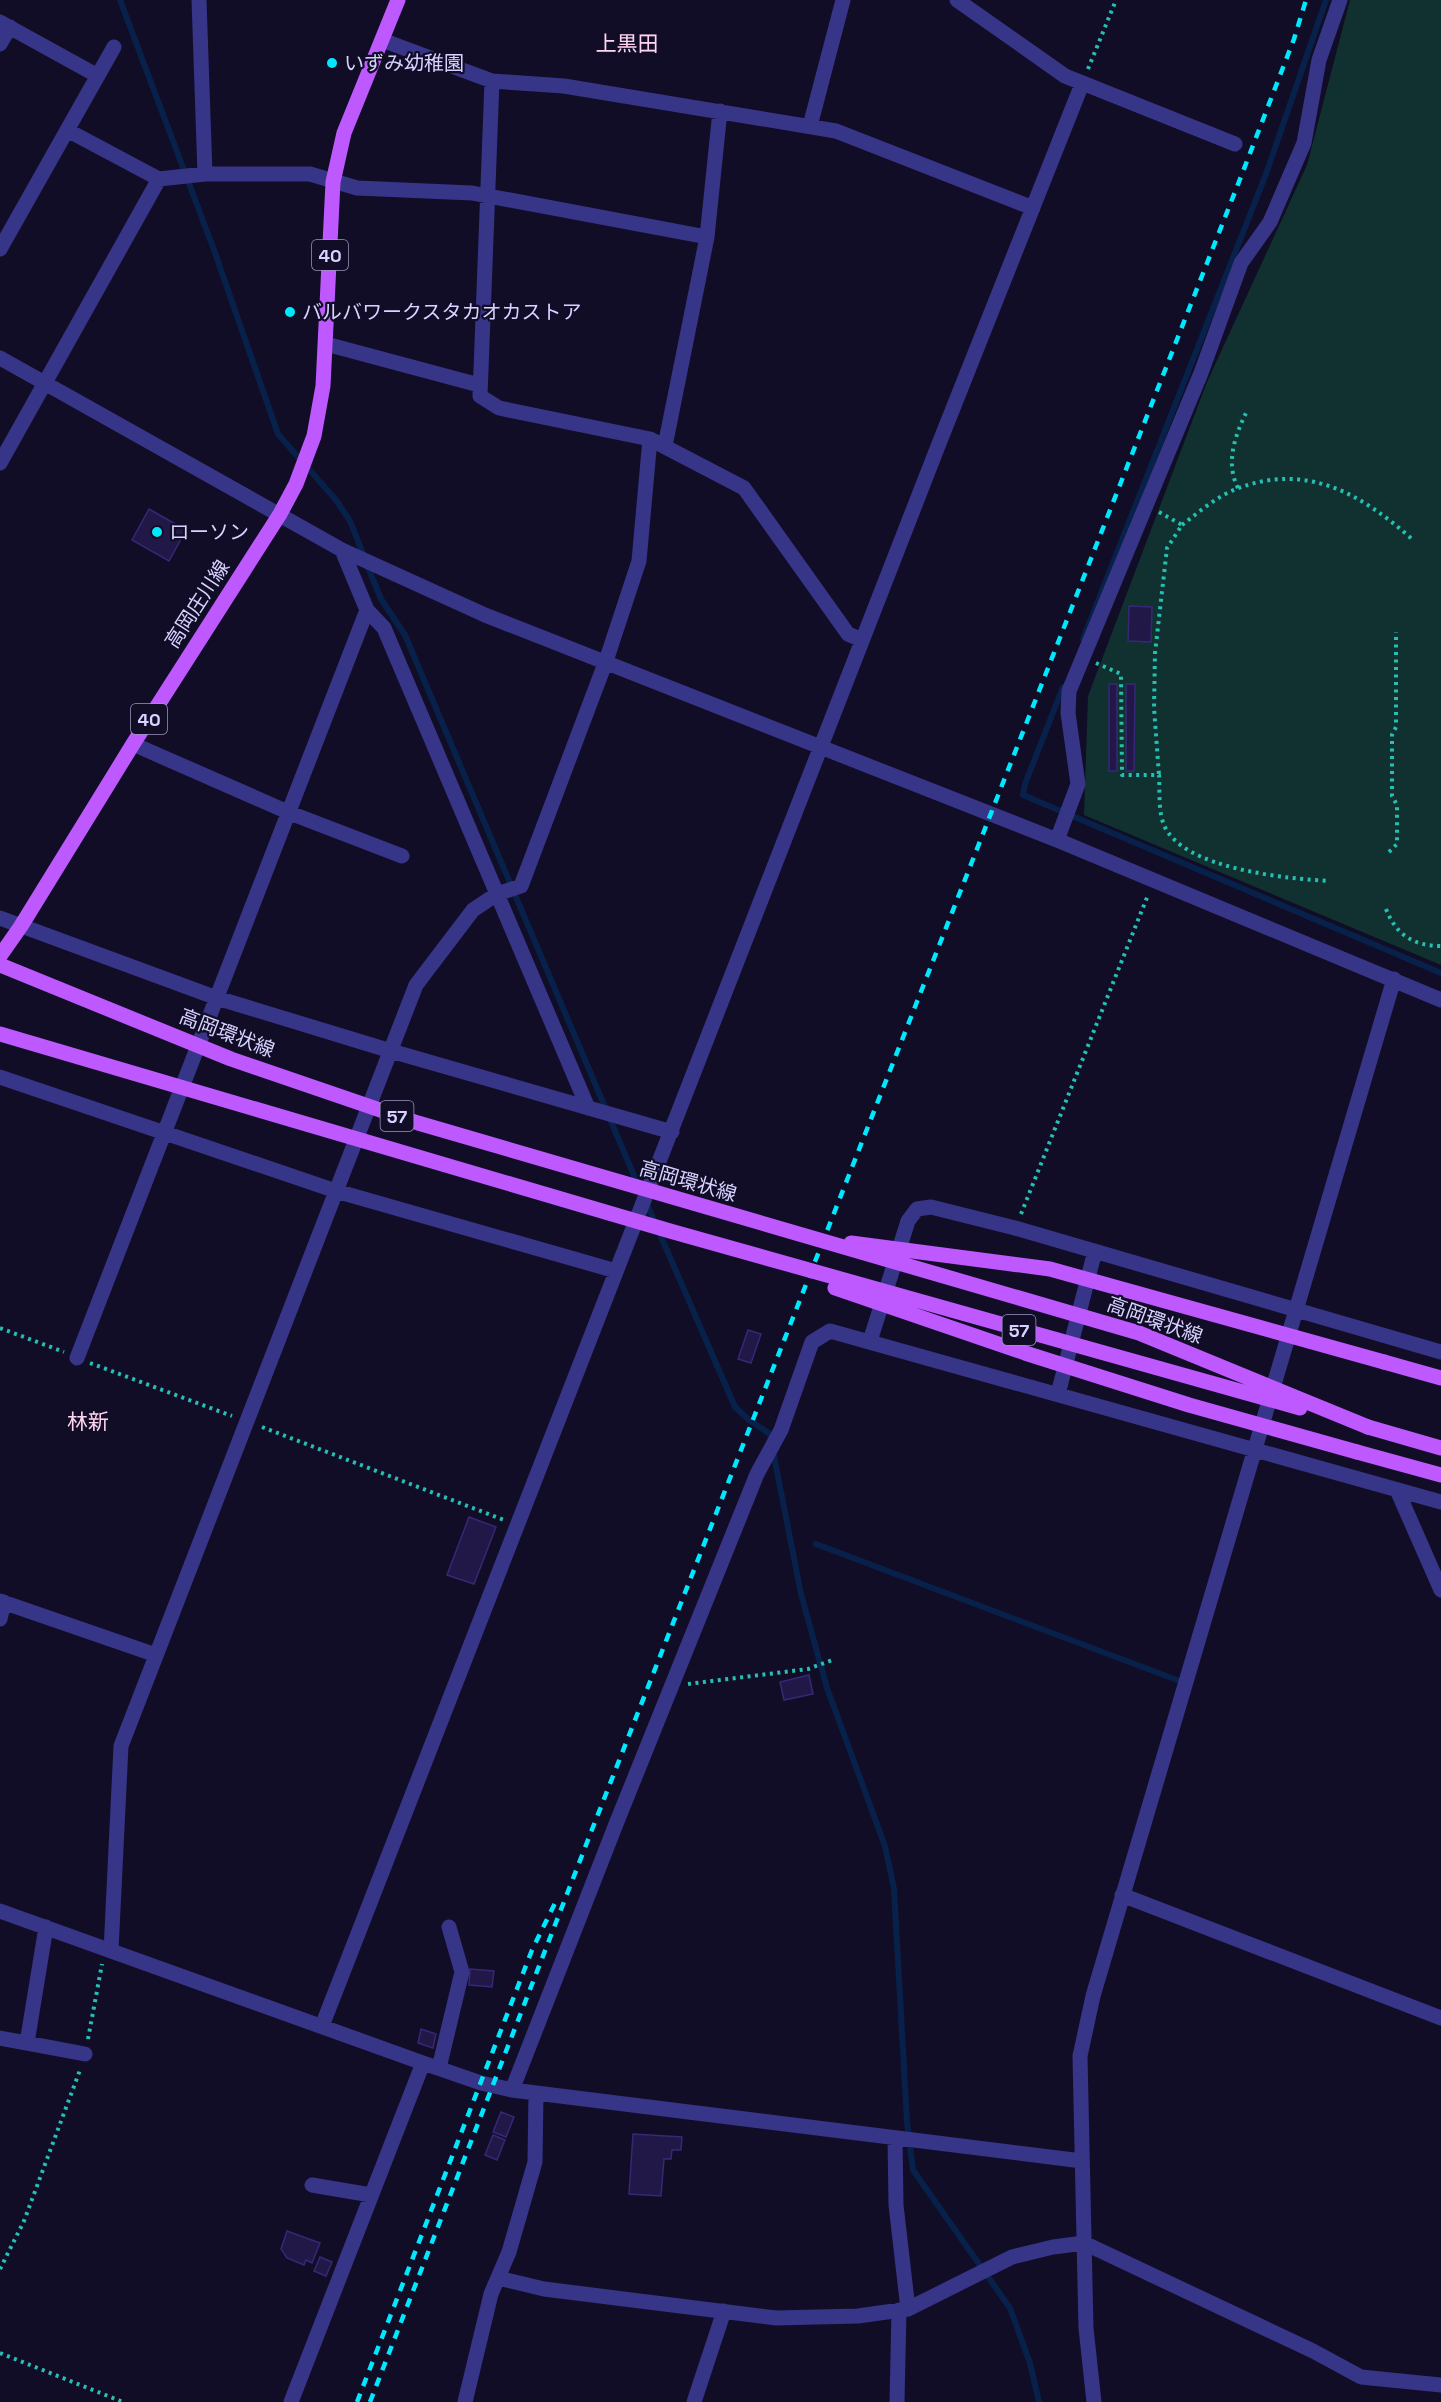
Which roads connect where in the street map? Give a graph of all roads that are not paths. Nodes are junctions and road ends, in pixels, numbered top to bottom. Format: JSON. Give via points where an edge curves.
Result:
{"nodes":[{"id":1,"x":199,"y":0,"type":"edge"},
{"id":2,"x":398,"y":0,"type":"edge"},
{"id":3,"x":843,"y":0,"type":"edge"},
{"id":4,"x":957,"y":0,"type":"edge"},
{"id":5,"x":1340,"y":0,"type":"edge"},
{"id":6,"x":5,"y":24,"type":"edge"},
{"id":7,"x":382,"y":40,"type":"junction"},
{"id":8,"x":0,"y":44,"type":"edge"},
{"id":9,"x":114,"y":47,"type":"dead end"},
{"id":10,"x":98,"y":76,"type":"junction"},
{"id":11,"x":492,"y":81,"type":"junction"},
{"id":12,"x":1082,"y":84,"type":"junction"},
{"id":13,"x":720,"y":111,"type":"junction"},
{"id":14,"x":810,"y":126,"type":"junction"},
{"id":15,"x":67,"y":130,"type":"junction"},
{"id":16,"x":1235,"y":144,"type":"dead end"},
{"id":17,"x":205,"y":174,"type":"junction"},
{"id":18,"x":159,"y":179,"type":"junction"},
{"id":19,"x":333,"y":182,"type":"junction"},
{"id":20,"x":488,"y":196,"type":"junction"},
{"id":21,"x":1033,"y":208,"type":"junction"},
{"id":22,"x":707,"y":237,"type":"junction"},
{"id":23,"x":0,"y":249,"type":"edge"},
{"id":24,"x":326,"y":344,"type":"junction"},
{"id":25,"x":0,"y":358,"type":"edge"},
{"id":26,"x":45,"y":383,"type":"junction"},
{"id":27,"x":479,"y":385,"type":"junction"},
{"id":28,"x":650,"y":439,"type":"junction"},
{"id":29,"x":665,"y":446,"type":"junction"},
{"id":30,"x":0,"y":463,"type":"edge"},
{"id":31,"x":280,"y":514,"type":"junction"},
{"id":32,"x":342,"y":550,"type":"junction"},
{"id":33,"x":367,"y":610,"type":"junction"},
{"id":34,"x":862,"y":640,"type":"junction"},
{"id":35,"x":606,"y":661,"type":"junction"},
{"id":36,"x":133,"y":744,"type":"junction"},
{"id":37,"x":822,"y":746,"type":"junction"},
{"id":38,"x":290,"y":813,"type":"junction"},
{"id":39,"x":1057,"y":840,"type":"junction"},
{"id":40,"x":402,"y":856,"type":"dead end"},
{"id":41,"x":500,"y":893,"type":"junction"},
{"id":42,"x":0,"y":918,"type":"edge"},
{"id":43,"x":21,"y":926,"type":"junction"},
{"id":44,"x":0,"y":956,"type":"edge"},
{"id":45,"x":0,"y":965,"type":"edge"},
{"id":46,"x":1394,"y":979,"type":"junction"},
{"id":47,"x":217,"y":998,"type":"junction"},
{"id":48,"x":1441,"y":1000,"type":"edge"},
{"id":49,"x":0,"y":1034,"type":"edge"},
{"id":50,"x":391,"y":1052,"type":"junction"},
{"id":51,"x":0,"y":1077,"type":"edge"},
{"id":52,"x":588,"y":1108,"type":"junction"},
{"id":53,"x":672,"y":1132,"type":"junction"},
{"id":54,"x":165,"y":1133,"type":"junction"},
{"id":55,"x":336,"y":1191,"type":"junction"},
{"id":56,"x":670,"y":1231,"type":"junction"},
{"id":57,"x":804,"y":1236,"type":"junction"},
{"id":58,"x":1095,"y":1251,"type":"junction"},
{"id":59,"x":616,"y":1271,"type":"junction"},
{"id":60,"x":1296,"y":1311,"type":"junction"},
{"id":61,"x":870,"y":1341,"type":"junction"},
{"id":62,"x":1441,"y":1352,"type":"edge"},
{"id":63,"x":77,"y":1358,"type":"dead end"},
{"id":64,"x":1441,"y":1378,"type":"edge"},
{"id":65,"x":1058,"y":1394,"type":"junction"},
{"id":66,"x":1368,"y":1427,"type":"junction"},
{"id":67,"x":1441,"y":1448,"type":"edge"},
{"id":68,"x":1256,"y":1450,"type":"junction"},
{"id":69,"x":1441,"y":1475,"type":"edge"},
{"id":70,"x":1397,"y":1490,"type":"junction"},
{"id":71,"x":1441,"y":1502,"type":"edge"},
{"id":72,"x":1441,"y":1590,"type":"edge"},
{"id":73,"x":2,"y":1602,"type":"edge"},
{"id":74,"x":0,"y":1619,"type":"edge"},
{"id":75,"x":156,"y":1655,"type":"junction"},
{"id":76,"x":1122,"y":1895,"type":"junction"},
{"id":77,"x":0,"y":1911,"type":"edge"},
{"id":78,"x":46,"y":1927,"type":"junction"},
{"id":79,"x":449,"y":1927,"type":"dead end"},
{"id":80,"x":108,"y":1950,"type":"junction"},
{"id":81,"x":1441,"y":2018,"type":"edge"},
{"id":82,"x":322,"y":2026,"type":"junction"},
{"id":83,"x":0,"y":2038,"type":"edge"},
{"id":84,"x":27,"y":2043,"type":"junction"},
{"id":85,"x":85,"y":2054,"type":"road end"},
{"id":86,"x":423,"y":2063,"type":"junction"},
{"id":87,"x":439,"y":2068,"type":"junction"},
{"id":88,"x":512,"y":2090,"type":"junction"},
{"id":89,"x":536,"y":2094,"type":"junction"},
{"id":90,"x":895,"y":2138,"type":"junction"},
{"id":91,"x":1082,"y":2161,"type":"junction"},
{"id":92,"x":312,"y":2185,"type":"dead end"},
{"id":93,"x":371,"y":2195,"type":"junction"},
{"id":94,"x":1084,"y":2243,"type":"junction"},
{"id":95,"x":498,"y":2278,"type":"junction"},
{"id":96,"x":903,"y":2309,"type":"junction"},
{"id":97,"x":724,"y":2311,"type":"junction"},
{"id":98,"x":1441,"y":2385,"type":"edge"},
{"id":99,"x":291,"y":2402,"type":"edge"},
{"id":100,"x":465,"y":2402,"type":"edge"},
{"id":101,"x":694,"y":2402,"type":"edge"},
{"id":102,"x":897,"y":2402,"type":"edge"},
{"id":103,"x":1094,"y":2402,"type":"edge"}],
"edges":[{"from":1,"to":17,"type":"street"},
{"from":2,"to":7,"type":"main road","name":"高岡庄川線","number":"40"},
{"from":3,"to":14,"type":"street"},
{"from":4,"to":12,"type":"street"},
{"from":5,"to":39,"type":"street","via":[[1319,60],[1304,143],[1270,222],[1241,263],[1201,373],[1069,691],[1068,713],[1078,784]]},
{"from":6,"to":8,"type":"street"},
{"from":6,"to":10,"type":"street"},
{"from":7,"to":11,"type":"street"},
{"from":7,"to":19,"type":"main road","name":"高岡庄川線","number":"40","via":[[344,134]]},
{"from":9,"to":10,"type":"street"},
{"from":10,"to":15,"type":"street"},
{"from":11,"to":13,"type":"street","via":[[564,86]]},
{"from":11,"to":20,"type":"street"},
{"from":12,"to":16,"type":"street"},
{"from":12,"to":21,"type":"street"},
{"from":13,"to":14,"type":"street"},
{"from":13,"to":22,"type":"street"},
{"from":14,"to":21,"type":"street","via":[[836,130]]},
{"from":15,"to":18,"type":"street"},
{"from":15,"to":23,"type":"street"},
{"from":17,"to":18,"type":"street"},
{"from":17,"to":19,"type":"street","via":[[310,174]]},
{"from":18,"to":26,"type":"street"},
{"from":19,"to":20,"type":"street","via":[[357,188]]},
{"from":19,"to":24,"type":"main road","name":"高岡庄川線","number":"40"},
{"from":20,"to":22,"type":"street"},
{"from":20,"to":27,"type":"street"},
{"from":21,"to":34,"type":"street"},
{"from":22,"to":29,"type":"street"},
{"from":24,"to":27,"type":"street"},
{"from":24,"to":31,"type":"main road","name":"高岡庄川線","number":"40","via":[[314,436]]},
{"from":25,"to":26,"type":"street"},
{"from":26,"to":30,"type":"street"},
{"from":26,"to":31,"type":"street"},
{"from":27,"to":28,"type":"street","via":[[480,396],[499,408]]},
{"from":28,"to":29,"type":"street"},
{"from":28,"to":35,"type":"street","via":[[639,561]]},
{"from":29,"to":34,"type":"street","via":[[744,488],[848,634]]},
{"from":31,"to":32,"type":"street"},
{"from":31,"to":36,"type":"main road","name":"高岡庄川線","number":"40"},
{"from":32,"to":33,"type":"street"},
{"from":32,"to":35,"type":"street","via":[[485,615]]},
{"from":33,"to":38,"type":"street"},
{"from":33,"to":41,"type":"street","via":[[384,628]]},
{"from":34,"to":37,"type":"street"},
{"from":35,"to":37,"type":"street"},
{"from":35,"to":41,"type":"street","via":[[521,886]]},
{"from":36,"to":38,"type":"street"},
{"from":36,"to":43,"type":"main road","name":"高岡庄川線","number":"40"},
{"from":37,"to":39,"type":"street"},
{"from":37,"to":53,"type":"street"},
{"from":38,"to":40,"type":"street"},
{"from":38,"to":47,"type":"street"},
{"from":39,"to":46,"type":"street"},
{"from":41,"to":50,"type":"street","via":[[473,910],[416,985]]},
{"from":41,"to":52,"type":"street"},
{"from":42,"to":43,"type":"street"},
{"from":43,"to":44,"type":"main road","name":"高岡庄川線","number":"40"},
{"from":43,"to":47,"type":"street"},
{"from":45,"to":57,"type":"main road","name":"高岡環状線","number":"57","bridge":true,"via":[[231,1059],[418,1123]]},
{"from":46,"to":48,"type":"street"},
{"from":46,"to":60,"type":"street"},
{"from":47,"to":50,"type":"street"},
{"from":47,"to":54,"type":"street"},
{"from":49,"to":56,"type":"main road","name":"高岡環状線","number":"57","bridge":true},
{"from":50,"to":52,"type":"street"},
{"from":50,"to":55,"type":"street"},
{"from":51,"to":54,"type":"street"},
{"from":52,"to":53,"type":"street"},
{"from":53,"to":59,"type":"street"},
{"from":54,"to":55,"type":"street"},
{"from":54,"to":63,"type":"street"},
{"from":55,"to":59,"type":"street"},
{"from":55,"to":75,"type":"street"},
{"from":56,"to":66,"type":"main road","name":"高岡環状線","number":"57","bridge":true},
{"from":56,"to":69,"type":"main road","number":"57","bridge":true,"via":[[1189,1405]]},
{"from":57,"to":64,"type":"main road","number":"57","bridge":true,"via":[[1050,1269]]},
{"from":57,"to":66,"type":"main road","name":"高岡環状線","number":"57","bridge":true,"via":[[1139,1333]]},
{"from":58,"to":60,"type":"street"},
{"from":58,"to":61,"type":"street","via":[[931,1207],[917,1209],[908,1221]]},
{"from":58,"to":65,"type":"street"},
{"from":59,"to":82,"type":"street"},
{"from":60,"to":62,"type":"street"},
{"from":60,"to":68,"type":"street"},
{"from":61,"to":65,"type":"street"},
{"from":61,"to":88,"type":"street","via":[[830,1331],[812,1342],[781,1430],[757,1474]]},
{"from":65,"to":68,"type":"street"},
{"from":66,"to":67,"type":"main road","name":"高岡環状線","number":"57"},
{"from":68,"to":70,"type":"street"},
{"from":68,"to":76,"type":"street"},
{"from":70,"to":71,"type":"street"},
{"from":70,"to":72,"type":"street"},
{"from":73,"to":74,"type":"street"},
{"from":73,"to":75,"type":"street"},
{"from":75,"to":80,"type":"street","via":[[121,1746]]},
{"from":76,"to":81,"type":"street"},
{"from":76,"to":91,"type":"street","via":[[1092,1996],[1080,2056]]},
{"from":77,"to":78,"type":"street"},
{"from":78,"to":80,"type":"street"},
{"from":78,"to":84,"type":"street"},
{"from":79,"to":87,"type":"street","via":[[462,1972]]},
{"from":80,"to":82,"type":"street"},
{"from":82,"to":86,"type":"street"},
{"from":83,"to":84,"type":"street"},
{"from":84,"to":85,"type":"street"},
{"from":86,"to":87,"type":"street"},
{"from":86,"to":93,"type":"street"},
{"from":87,"to":88,"type":"street"},
{"from":88,"to":89,"type":"street"},
{"from":89,"to":90,"type":"street"},
{"from":89,"to":95,"type":"street","via":[[535,2162]]},
{"from":90,"to":91,"type":"street"},
{"from":90,"to":96,"type":"street"},
{"from":91,"to":94,"type":"street"},
{"from":92,"to":93,"type":"street"},
{"from":93,"to":99,"type":"street"},
{"from":94,"to":96,"type":"street","via":[[1012,2258]]},
{"from":94,"to":98,"type":"street","via":[[1361,2377]]},
{"from":94,"to":103,"type":"street","via":[[1086,2328]]},
{"from":95,"to":97,"type":"street","via":[[544,2289]]},
{"from":95,"to":100,"type":"street"},
{"from":96,"to":97,"type":"street","via":[[858,2316],[776,2318]]},
{"from":96,"to":102,"type":"street"},
{"from":97,"to":101,"type":"street"}]}
